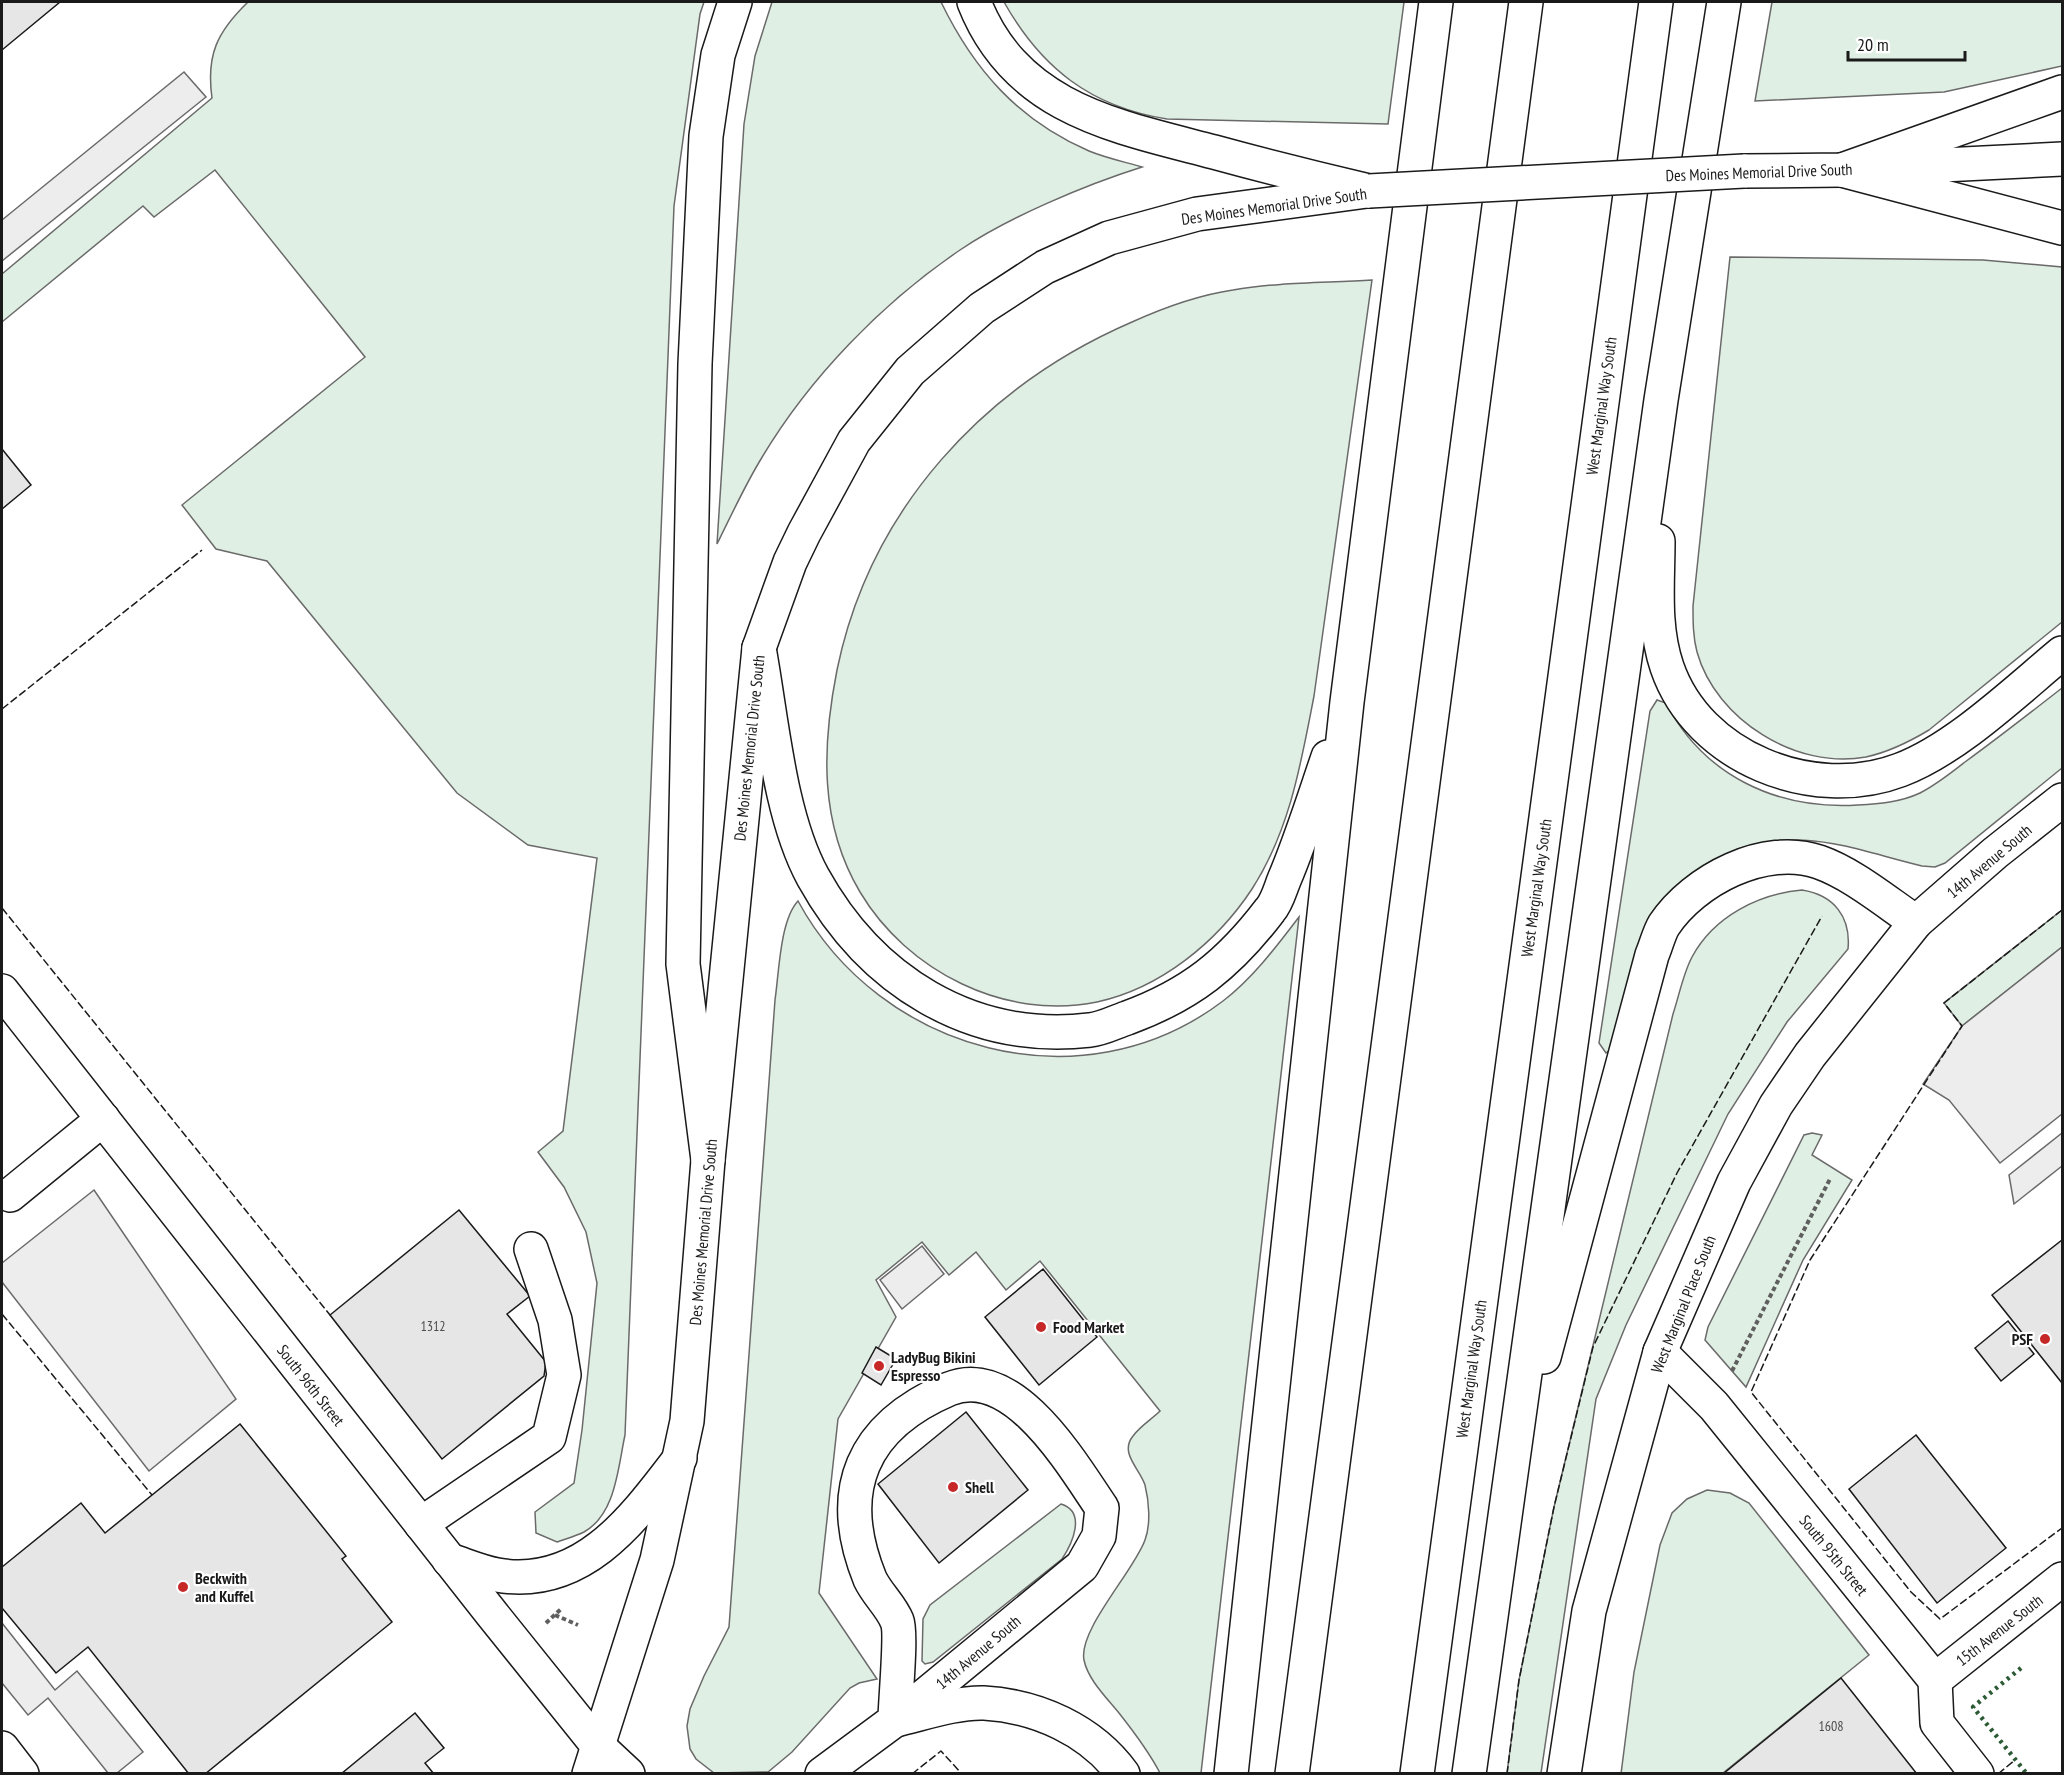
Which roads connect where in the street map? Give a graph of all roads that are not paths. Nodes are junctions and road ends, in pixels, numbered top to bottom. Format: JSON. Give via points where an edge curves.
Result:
{"nodes":[{"id":1,"x":735,"y":2,"type":"edge"},
{"id":2,"x":974,"y":2,"type":"edge"},
{"id":3,"x":1436,"y":2,"type":"edge"},
{"id":4,"x":1526,"y":2,"type":"edge"},
{"id":5,"x":1656,"y":2,"type":"edge"},
{"id":6,"x":1724,"y":6,"type":"edge"},
{"id":7,"x":2062,"y":92,"type":"edge"},
{"id":8,"x":2062,"y":159,"type":"edge"},
{"id":9,"x":1842,"y":170,"type":"junction"},
{"id":10,"x":1369,"y":191,"type":"junction"},
{"id":11,"x":2062,"y":228,"type":"edge"},
{"id":12,"x":1660,"y":400,"type":"junction"},
{"id":13,"x":759,"y":648,"type":"junction"},
{"id":14,"x":2062,"y":653,"type":"edge"},
{"id":15,"x":1347,"y":702,"type":"junction"},
{"id":16,"x":2062,"y":800,"type":"edge"},
{"id":17,"x":1916,"y":922,"type":"junction"},
{"id":18,"x":2,"y":991,"type":"edge"},
{"id":19,"x":103,"y":1119,"type":"junction"},
{"id":20,"x":708,"y":1160,"type":"junction"},
{"id":21,"x":10,"y":1195,"type":"dead end"},
{"id":22,"x":531,"y":1249,"type":"dead end"},
{"id":23,"x":1660,"y":1352,"type":"junction"},
{"id":24,"x":680,"y":1458,"type":"junction"},
{"id":25,"x":1507,"y":1495,"type":"junction"},
{"id":26,"x":421,"y":1524,"type":"junction"},
{"id":27,"x":449,"y":1560,"type":"junction"},
{"id":28,"x":2062,"y":1579,"type":"edge"},
{"id":29,"x":1935,"y":1680,"type":"junction"},
{"id":30,"x":894,"y":1720,"type":"junction"},
{"id":31,"x":2,"y":1748,"type":"edge"},
{"id":32,"x":594,"y":1760,"type":"edge"},
{"id":33,"x":22,"y":1773,"type":"edge"},
{"id":34,"x":628,"y":1773,"type":"edge"},
{"id":35,"x":822,"y":1773,"type":"edge"},
{"id":36,"x":1123,"y":1773,"type":"edge"},
{"id":37,"x":1231,"y":1773,"type":"edge"},
{"id":38,"x":1292,"y":1773,"type":"edge"},
{"id":39,"x":1417,"y":1773,"type":"edge"},
{"id":40,"x":1469,"y":1773,"type":"edge"},
{"id":41,"x":1564,"y":1773,"type":"edge"},
{"id":42,"x":1977,"y":1773,"type":"edge"}],
"edges":[{"from":1,"to":20,"type":"main road","via":[[718,55],[706,136],[694,376],[683,964]]},
{"from":2,"to":10,"type":"main road","via":[[1011,64],[1058,100],[1114,126]]},
{"from":3,"to":15,"type":"main road"},
{"from":4,"to":38,"type":"main road"},
{"from":5,"to":39,"type":"main road","name":"West Marginal Way South"},
{"from":6,"to":12,"type":"main road"},
{"from":7,"to":9,"type":"main road"},
{"from":8,"to":9,"type":"main road","name":"Des Moines Memorial Drive South"},
{"from":9,"to":10,"type":"main road","name":"Des Moines Memorial Drive South","bridge":true,"via":[[1744,171]]},
{"from":9,"to":11,"type":"main road"},
{"from":10,"to":13,"type":"main road","name":"Des Moines Memorial Drive South","via":[[1197,214],[1109,238],[1045,267],[982,308],[910,371],[854,441],[790,562]]},
{"from":12,"to":14,"type":"main road","via":[[1657,623],[1667,668],[1690,709],[1715,736],[1750,761],[1786,776],[1825,780],[1868,778],[1901,770],[1941,748]]},
{"from":12,"to":25,"type":"main road"},
{"from":13,"to":15,"type":"main road","via":[[788,812],[812,875],[845,928],[885,970],[921,995],[975,1021],[1038,1031],[1092,1030],[1138,1014],[1193,988],[1234,954],[1273,908]]},
{"from":13,"to":20,"type":"main road","name":"Des Moines Memorial Drive South"},
{"from":15,"to":37,"type":"main road"},
{"from":16,"to":17,"type":"main road","name":"14th Avenue South"},
{"from":17,"to":23,"type":"main road","name":"West Marginal Place South","via":[[1824,1036],[1776,1106],[1726,1201]]},
{"from":17,"to":25,"type":"main road","via":[[1818,862],[1771,856],[1732,868],[1693,895],[1664,926],[1649,966]]},
{"from":18,"to":19,"type":"main road","name":"South 96th Street"},
{"from":19,"to":21,"type":"main road"},
{"from":19,"to":26,"type":"main road","name":"South 96th Street"},
{"from":20,"to":24,"type":"main road","name":"Des Moines Memorial Drive South","via":[[687,1421]]},
{"from":22,"to":26,"type":"main road","via":[[555,1320],[564,1375],[549,1437]]},
{"from":23,"to":29,"type":"main road","name":"South 95th Street","via":[[1714,1406]]},
{"from":23,"to":41,"type":"main road","name":"West Marginal Place South","via":[[1589,1611]]},
{"from":24,"to":27,"type":"main road","via":[[630,1522],[580,1560],[558,1570],[546,1575],[496,1575]]},
{"from":24,"to":32,"type":"main road","name":"Des Moines Memorial Drive South","via":[[657,1560]]},
{"from":25,"to":40,"type":"main road"},
{"from":26,"to":27,"type":"main road","name":"South 96th Street"},
{"from":27,"to":32,"type":"main road","name":"South 96th Street"},
{"from":28,"to":29,"type":"main road","name":"15th Avenue South"},
{"from":29,"to":42,"type":"main road","via":[[1937,1723]]},
{"from":30,"to":30,"type":"main road","name":"14th Avenue South","via":[[1082,1566],[1099,1536],[1102,1508],[1036,1419],[1006,1394],[980,1385],[955,1387],[918,1402],[880,1433],[865,1459],[855,1494],[856,1533],[871,1580],[898,1622]]},
{"from":30,"to":35,"type":"main road","name":"14th Avenue South"},
{"from":30,"to":36,"type":"main road","via":[[983,1703],[1026,1710],[1054,1718],[1089,1740]]},
{"from":31,"to":33,"type":"main road"},
{"from":32,"to":34,"type":"main road","name":"South 96th Street"}]}
